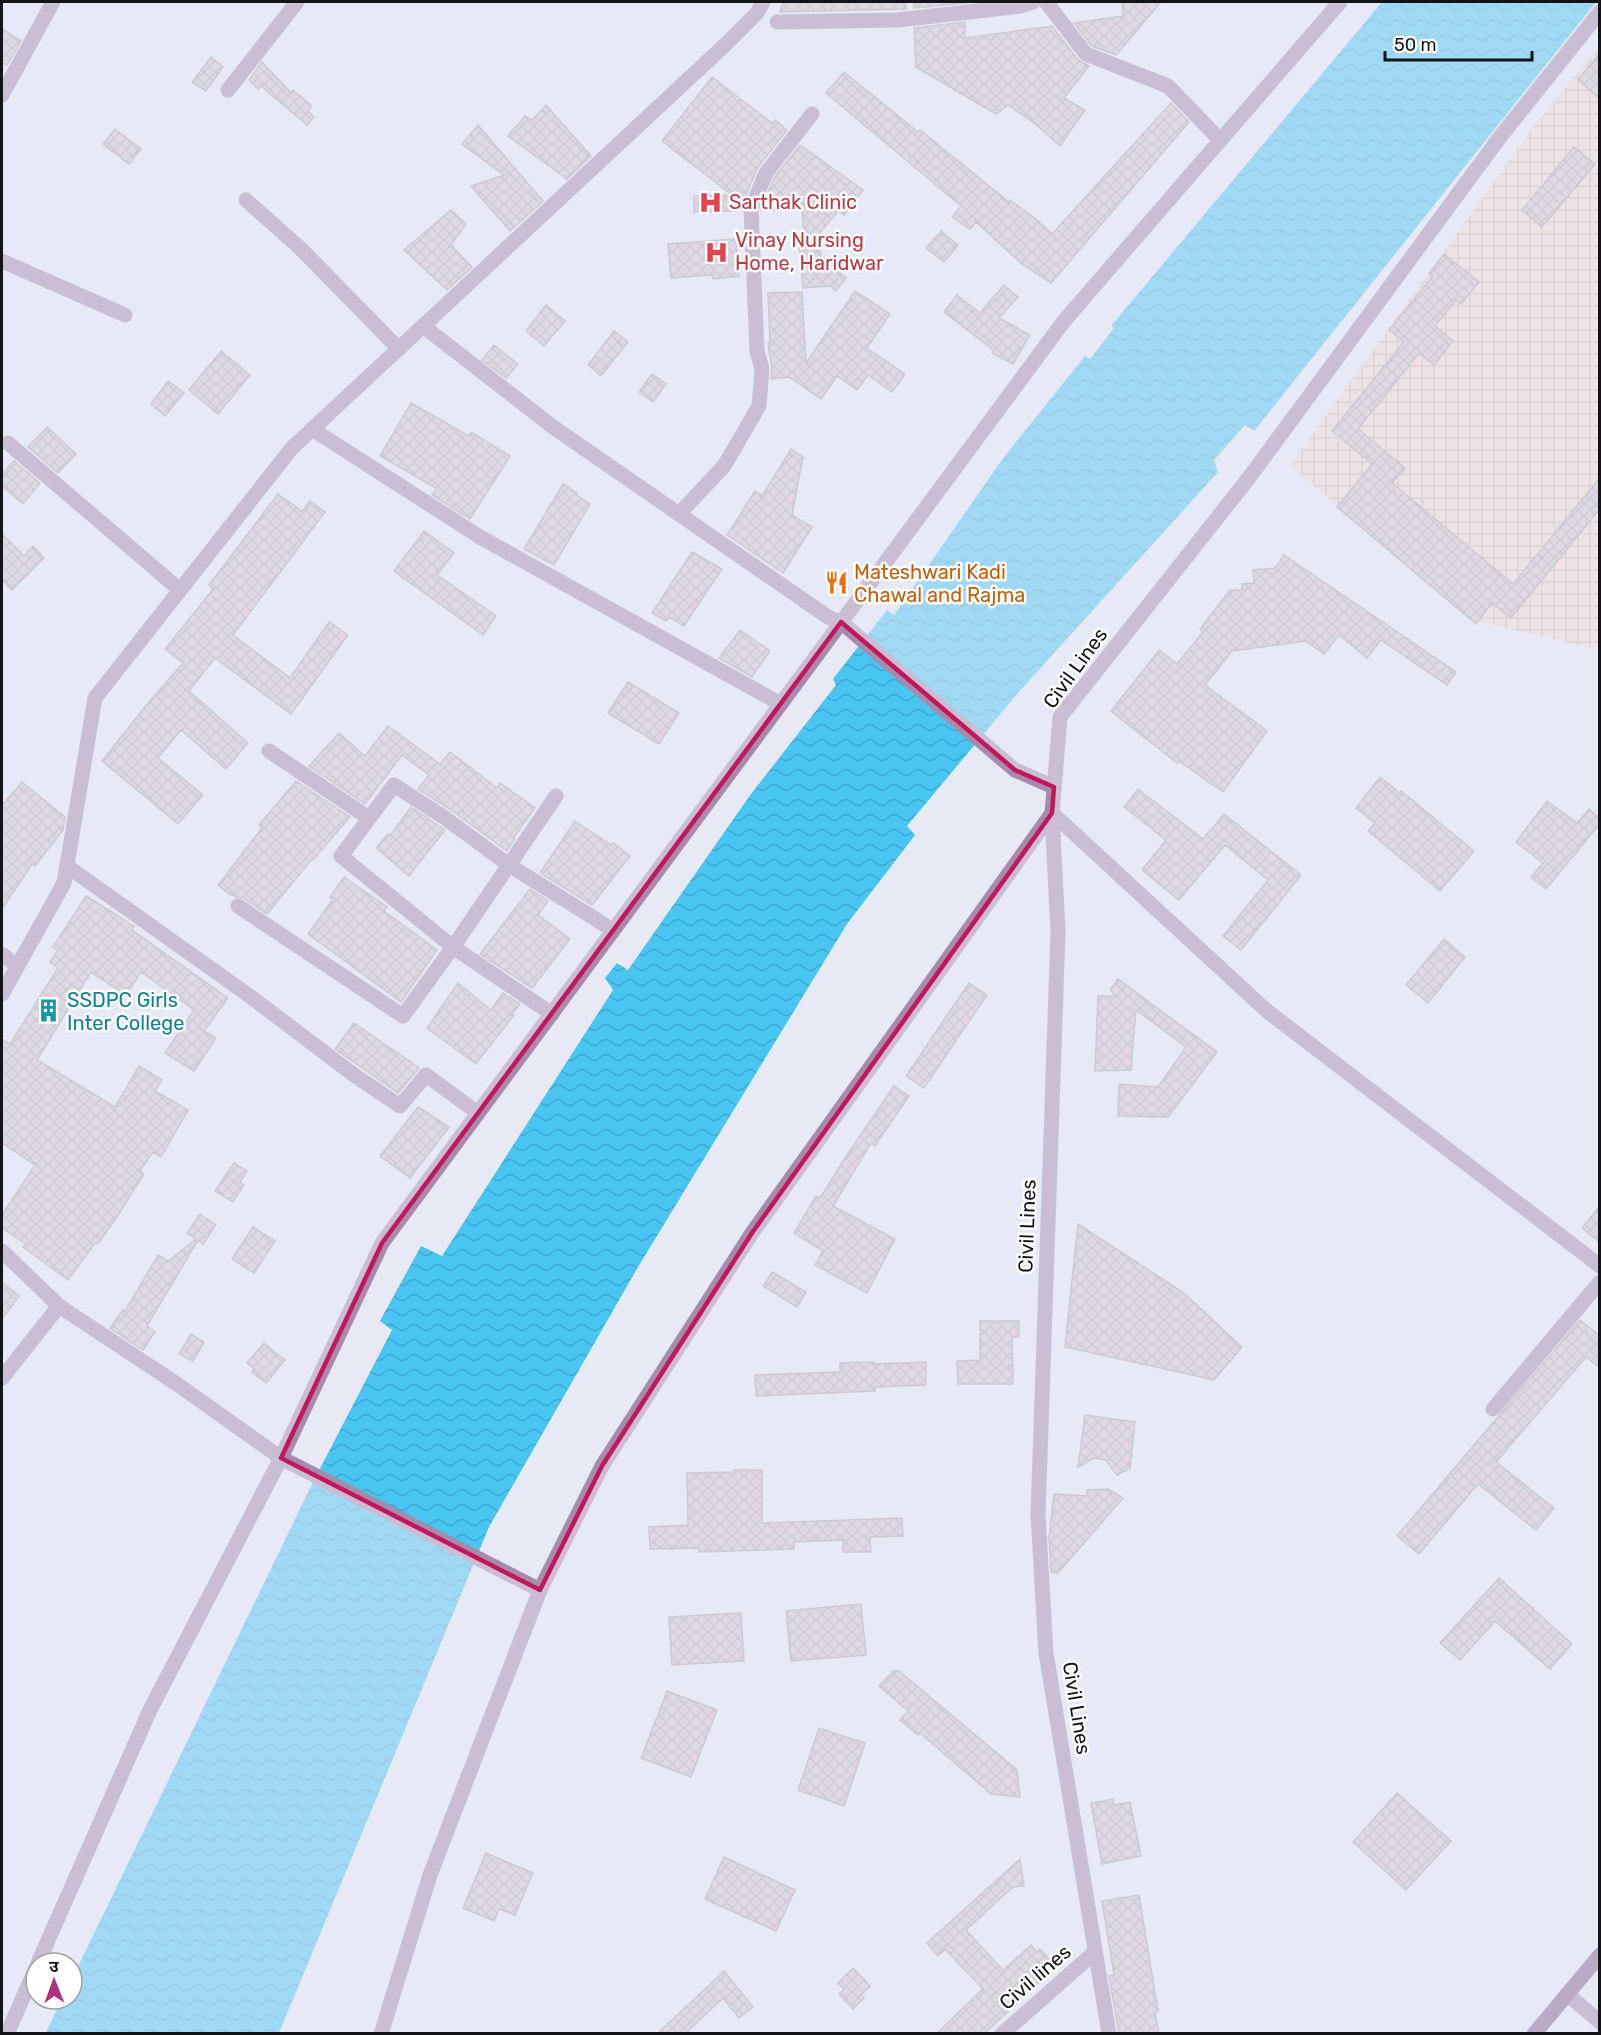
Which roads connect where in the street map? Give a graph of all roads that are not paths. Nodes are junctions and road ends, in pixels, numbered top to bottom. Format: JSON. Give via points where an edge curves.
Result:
{"nodes":[{"id":1,"x":53,"y":2,"type":"edge"},
{"id":2,"x":297,"y":2,"type":"edge"},
{"id":3,"x":763,"y":2,"type":"edge"},
{"id":4,"x":1032,"y":2,"type":"edge"},
{"id":5,"x":1046,"y":2,"type":"edge"},
{"id":6,"x":1340,"y":2,"type":"edge"},
{"id":7,"x":1599,"y":12,"type":"edge"},
{"id":8,"x":777,"y":22,"type":"dead end"},
{"id":9,"x":4,"y":86,"type":"edge"},
{"id":10,"x":228,"y":90,"type":"dead end"},
{"id":11,"x":812,"y":114,"type":"dead end"},
{"id":12,"x":1220,"y":140,"type":"junction"},
{"id":13,"x":246,"y":200,"type":"dead end"},
{"id":14,"x":2,"y":261,"type":"edge"},
{"id":15,"x":125,"y":315,"type":"dead end"},
{"id":16,"x":423,"y":326,"type":"junction"},
{"id":17,"x":399,"y":349,"type":"junction"},
{"id":18,"x":312,"y":429,"type":"junction"},
{"id":19,"x":8,"y":443,"type":"dead end"},
{"id":20,"x":679,"y":514,"type":"junction"},
{"id":21,"x":180,"y":590,"type":"junction"},
{"id":22,"x":841,"y":622,"type":"junction"},
{"id":23,"x":781,"y":704,"type":"junction"},
{"id":24,"x":269,"y":751,"type":"dead end"},
{"id":25,"x":1054,"y":787,"type":"junction"},
{"id":26,"x":556,"y":796,"type":"dead end"},
{"id":27,"x":1052,"y":813,"type":"junction"},
{"id":28,"x":369,"y":818,"type":"junction"},
{"id":29,"x":509,"y":865,"type":"junction"},
{"id":30,"x":67,"y":866,"type":"junction"},
{"id":31,"x":238,"y":906,"type":"dead end"},
{"id":32,"x":605,"y":925,"type":"dead end"},
{"id":33,"x":453,"y":947,"type":"junction"},
{"id":34,"x":2,"y":954,"type":"edge"},
{"id":35,"x":17,"y":966,"type":"junction"},
{"id":36,"x":2,"y":994,"type":"edge"},
{"id":37,"x":552,"y":1014,"type":"junction"},
{"id":38,"x":478,"y":1113,"type":"junction"},
{"id":39,"x":2,"y":1251,"type":"edge"},
{"id":40,"x":1599,"y":1266,"type":"edge"},
{"id":41,"x":1599,"y":1282,"type":"edge"},
{"id":42,"x":59,"y":1306,"type":"junction"},
{"id":43,"x":2,"y":1378,"type":"edge"},
{"id":44,"x":1493,"y":1409,"type":"dead end"},
{"id":45,"x":281,"y":1458,"type":"junction"},
{"id":46,"x":540,"y":1590,"type":"junction"},
{"id":47,"x":43,"y":1951,"type":"edge"},
{"id":48,"x":1095,"y":1952,"type":"junction"},
{"id":49,"x":1599,"y":1955,"type":"edge"},
{"id":50,"x":1567,"y":1994,"type":"junction"},
{"id":51,"x":24,"y":1995,"type":"edge"},
{"id":52,"x":1599,"y":2022,"type":"edge"},
{"id":53,"x":7,"y":2034,"type":"edge"},
{"id":54,"x":381,"y":2034,"type":"edge"},
{"id":55,"x":1002,"y":2034,"type":"edge"},
{"id":56,"x":1109,"y":2034,"type":"edge"},
{"id":57,"x":1534,"y":2034,"type":"edge"}],
"edges":[{"from":1,"to":9,"type":"street"},
{"from":2,"to":10,"type":"street"},
{"from":3,"to":16,"type":"street","via":[[726,44]]},
{"from":4,"to":8,"type":"street","via":[[898,20]]},
{"from":5,"to":12,"type":"street","via":[[1086,54],[1168,86]]},
{"from":6,"to":12,"type":"street"},
{"from":7,"to":25,"type":"street","name":"Civil Lines","via":[[1500,137],[1248,479],[1060,717]]},
{"from":11,"to":20,"type":"street","via":[[766,173],[751,210],[757,351],[762,369],[759,406],[724,466]]},
{"from":12,"to":22,"type":"street","via":[[1064,321]]},
{"from":13,"to":17,"type":"street","via":[[300,248]]},
{"from":14,"to":15,"type":"street"},
{"from":16,"to":17,"type":"street"},
{"from":16,"to":20,"type":"street","via":[[553,427]]},
{"from":17,"to":18,"type":"street"},
{"from":18,"to":21,"type":"street","via":[[292,448]]},
{"from":18,"to":23,"type":"street","via":[[480,537]]},
{"from":19,"to":21,"type":"street"},
{"from":20,"to":22,"type":"street","via":[[828,617]]},
{"from":21,"to":30,"type":"street","via":[[95,698]]},
{"from":22,"to":23,"type":"street"},
{"from":22,"to":25,"type":"street","via":[[1015,770]]},
{"from":23,"to":37,"type":"street"},
{"from":24,"to":28,"type":"street"},
{"from":25,"to":27,"type":"street","name":"Civil Lines"},
{"from":26,"to":29,"type":"street"},
{"from":27,"to":40,"type":"street","via":[[1267,1011]]},
{"from":27,"to":46,"type":"street","via":[[752,1233],[602,1466]]},
{"from":27,"to":48,"type":"street","name":"Civil Lines","via":[[1058,932],[1038,1514],[1046,1653]]},
{"from":28,"to":29,"type":"street","via":[[394,784]]},
{"from":28,"to":33,"type":"street","via":[[341,856]]},
{"from":29,"to":32,"type":"street"},
{"from":29,"to":33,"type":"street"},
{"from":30,"to":35,"type":"street","via":[[64,883]]},
{"from":30,"to":38,"type":"street","via":[[400,1106],[426,1075]]},
{"from":31,"to":33,"type":"street","via":[[403,1016]]},
{"from":33,"to":37,"type":"street"},
{"from":34,"to":35,"type":"street"},
{"from":35,"to":36,"type":"street"},
{"from":37,"to":38,"type":"street"},
{"from":38,"to":45,"type":"street","via":[[382,1243]]},
{"from":39,"to":42,"type":"street"},
{"from":41,"to":44,"type":"street"},
{"from":42,"to":43,"type":"street"},
{"from":42,"to":45,"type":"street"},
{"from":45,"to":46,"type":"street"},
{"from":45,"to":47,"type":"street","via":[[150,1710]]},
{"from":46,"to":54,"type":"street","via":[[430,1875]]},
{"from":48,"to":55,"type":"street","name":"Civil lines"},
{"from":48,"to":56,"type":"street","name":"Civil Lines"},
{"from":49,"to":50,"type":"main road"},
{"from":50,"to":52,"type":"street"},
{"from":50,"to":57,"type":"main road"},
{"from":51,"to":53,"type":"street"}]}
